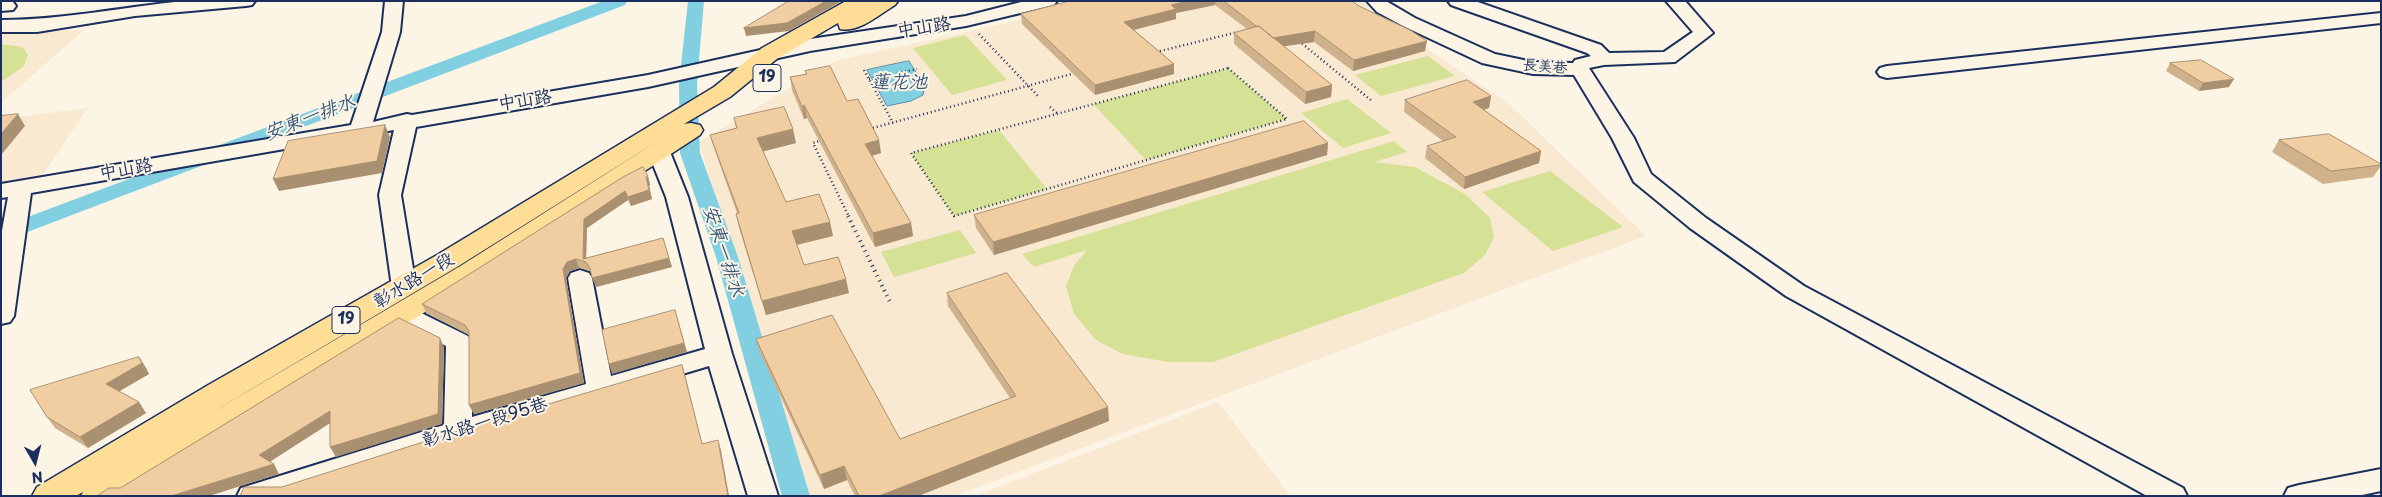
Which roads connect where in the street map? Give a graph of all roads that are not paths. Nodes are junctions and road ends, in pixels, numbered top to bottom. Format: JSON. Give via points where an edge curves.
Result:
{"nodes":[{"id":1,"x":246,"y":1,"type":"edge"},
{"id":2,"x":394,"y":1,"type":"edge"},
{"id":3,"x":862,"y":1,"type":"edge"},
{"id":4,"x":888,"y":1,"type":"edge"},
{"id":5,"x":1048,"y":1,"type":"edge"},
{"id":6,"x":1376,"y":1,"type":"edge"},
{"id":7,"x":1457,"y":1,"type":"edge"},
{"id":8,"x":1675,"y":1,"type":"edge"},
{"id":9,"x":2381,"y":18,"type":"edge"},
{"id":10,"x":1,"y":26,"type":"edge"},
{"id":11,"x":810,"y":45,"type":"junction"},
{"id":12,"x":770,"y":53,"type":"junction"},
{"id":13,"x":1604,"y":59,"type":"junction"},
{"id":14,"x":1579,"y":69,"type":"junction"},
{"id":15,"x":1888,"y":72,"type":"dead end"},
{"id":16,"x":723,"y":101,"type":"junction"},
{"id":17,"x":407,"y":120,"type":"junction"},
{"id":18,"x":360,"y":129,"type":"junction"},
{"id":19,"x":656,"y":145,"type":"junction"},
{"id":20,"x":10,"y":190,"type":"edge"},
{"id":21,"x":580,"y":278,"type":"dead end"},
{"id":22,"x":402,"y":300,"type":"junction"},
{"id":23,"x":1,"y":316,"type":"edge"},
{"id":24,"x":719,"y":354,"type":"junction"},
{"id":25,"x":600,"y":389,"type":"junction"},
{"id":26,"x":458,"y":431,"type":"junction"},
{"id":27,"x":2381,"y":480,"type":"edge"},
{"id":28,"x":301,"y":487,"type":"edge"},
{"id":29,"x":49,"y":496,"type":"edge"},
{"id":30,"x":98,"y":496,"type":"edge"},
{"id":31,"x":252,"y":496,"type":"edge"},
{"id":32,"x":763,"y":496,"type":"edge"},
{"id":33,"x":2172,"y":496,"type":"edge"},
{"id":34,"x":2299,"y":496,"type":"edge"}],
"edges":[{"from":1,"to":10,"type":"street","via":[[135,11],[37,26]]},
{"from":2,"to":18,"type":"street","via":[[391,32]]},
{"from":3,"to":12,"type":"main road","number":"19"},
{"from":4,"to":11,"type":"main road","number":"19"},
{"from":5,"to":11,"type":"street","name":"中山路","via":[[966,21]]},
{"from":6,"to":14,"type":"street","name":"長美巷","via":[[1409,22],[1489,60],[1534,68]]},
{"from":7,"to":13,"type":"street","via":[[1594,50]]},
{"from":8,"to":13,"type":"street","name":"長美巷","via":[[1704,33],[1668,58]]},
{"from":9,"to":15,"type":"street"},
{"from":11,"to":12,"type":"street","name":"中山路"},
{"from":11,"to":16,"type":"main road","name":"彰水路一段","number":"19"},
{"from":12,"to":16,"type":"main road","name":"彰水路一段","number":"19"},
{"from":12,"to":17,"type":"street","name":"中山路","via":[[695,72]]},
{"from":13,"to":14,"type":"street","name":"長美巷","via":[[1582,64]]},
{"from":14,"to":33,"type":"street","via":[[1623,138],[1642,177],[1698,223],[1795,292]]},
{"from":16,"to":19,"type":"main road","name":"彰水路一段","number":"19"},
{"from":17,"to":18,"type":"street","name":"中山路"},
{"from":17,"to":22,"type":"street","via":[[390,195]]},
{"from":18,"to":20,"type":"street","name":"中山路"},
{"from":19,"to":22,"type":"main road","name":"彰水路一段","number":"19","via":[[472,270]]},
{"from":19,"to":24,"type":"street","via":[[677,197]]},
{"from":20,"to":23,"type":"street"},
{"from":21,"to":25,"type":"street"},
{"from":22,"to":26,"type":"street","via":[[459,342]]},
{"from":22,"to":29,"type":"main road","name":"彰水路一段","number":"19","via":[[221,392]]},
{"from":22,"to":30,"type":"main road","name":"彰水路一段","number":"19"},
{"from":24,"to":25,"type":"street","name":"彰水路一段95巷"},
{"from":24,"to":32,"type":"street"},
{"from":25,"to":26,"type":"street","name":"彰水路一段95巷"},
{"from":26,"to":28,"type":"street","name":"彰水路一段95巷"},
{"from":27,"to":34,"type":"street"},
{"from":28,"to":31,"type":"street","name":"彰水路一段95巷"}]}
